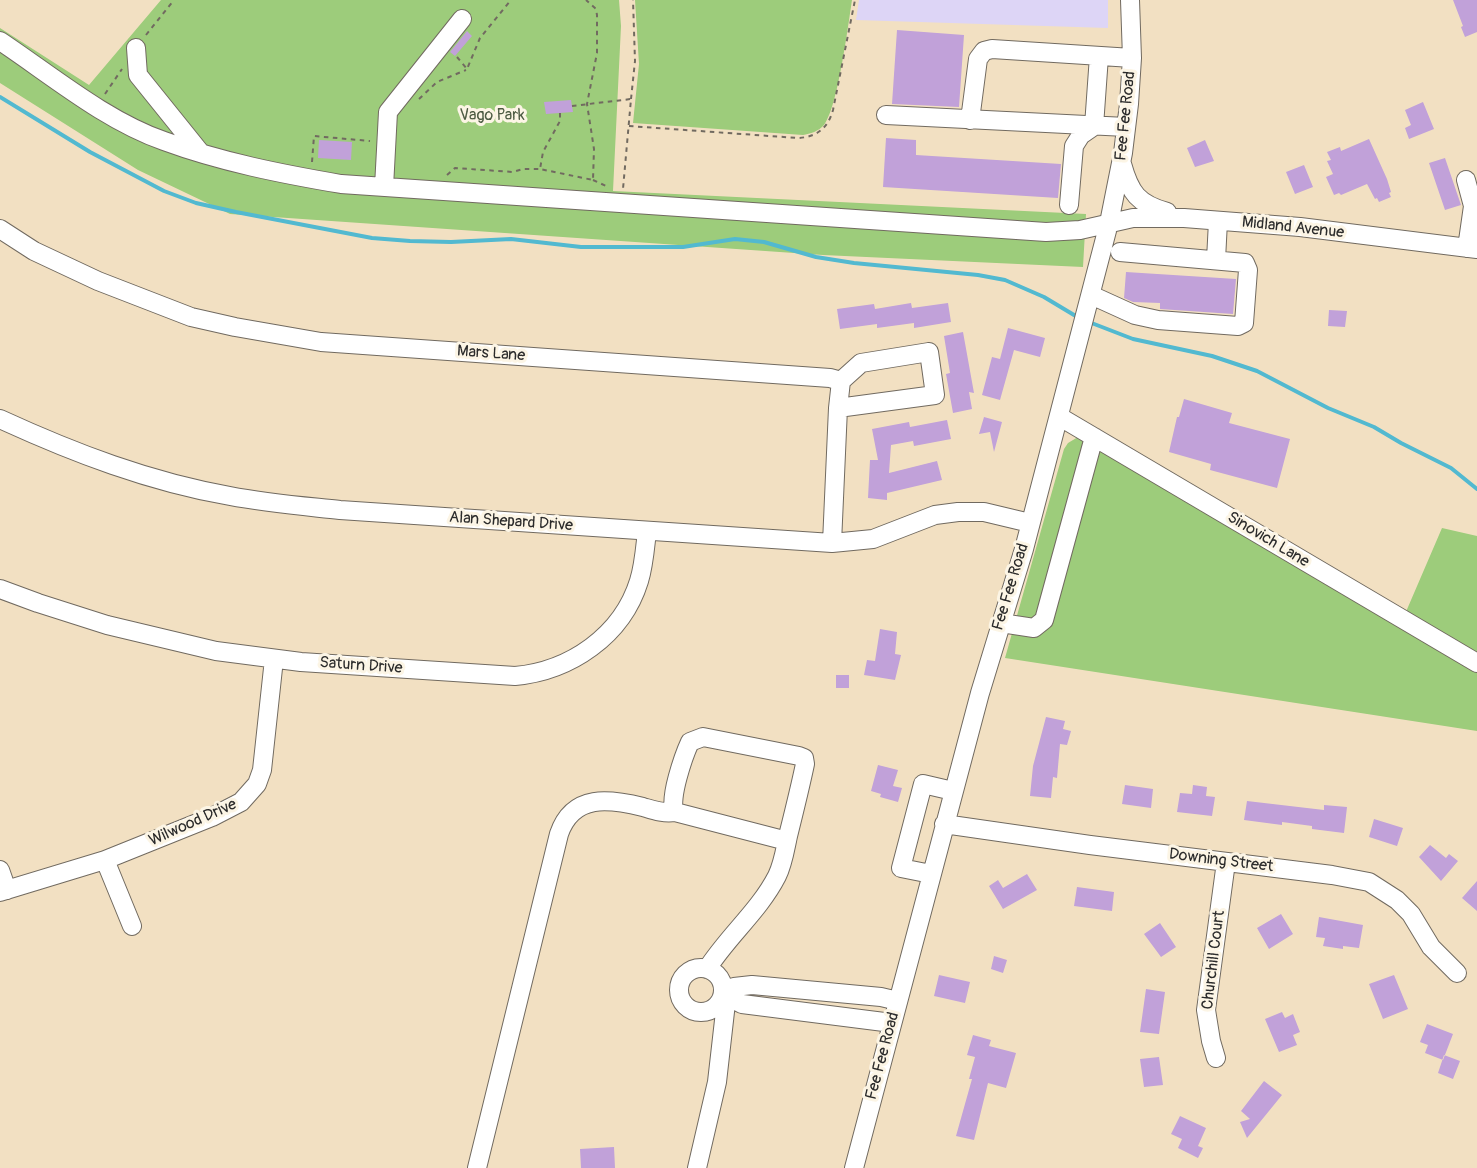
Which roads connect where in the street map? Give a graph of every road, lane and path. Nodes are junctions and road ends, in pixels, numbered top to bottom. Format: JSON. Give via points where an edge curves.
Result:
{"nodes":[{"id":1,"x":511,"y":0,"type":"edge"},
{"id":2,"x":586,"y":0,"type":"edge"},
{"id":3,"x":633,"y":0,"type":"edge"},
{"id":4,"x":855,"y":0,"type":"edge"},
{"id":5,"x":1131,"y":0,"type":"edge"},
{"id":6,"x":462,"y":19,"type":"dead end"},
{"id":7,"x":0,"y":41,"type":"edge"},
{"id":8,"x":136,"y":48,"type":"dead end"},
{"id":9,"x":1099,"y":56,"type":"junction"},
{"id":10,"x":457,"y":57,"type":"dead end"},
{"id":11,"x":1132,"y":58,"type":"junction"},
{"id":12,"x":467,"y":69,"type":"junction"},
{"id":13,"x":631,"y":99,"type":"junction"},
{"id":14,"x":416,"y":103,"type":"dead end"},
{"id":15,"x":587,"y":104,"type":"junction"},
{"id":16,"x":572,"y":106,"type":"dead end"},
{"id":17,"x":560,"y":113,"type":"dead end"},
{"id":18,"x":886,"y":115,"type":"dead end"},
{"id":19,"x":970,"y":120,"type":"junction"},
{"id":20,"x":629,"y":126,"type":"junction"},
{"id":21,"x":1094,"y":126,"type":"junction"},
{"id":22,"x":1126,"y":127,"type":"junction"},
{"id":23,"x":370,"y":141,"type":"dead end"},
{"id":24,"x":200,"y":152,"type":"junction"},
{"id":25,"x":1122,"y":161,"type":"junction"},
{"id":26,"x":540,"y":170,"type":"junction"},
{"id":27,"x":311,"y":171,"type":"dead end"},
{"id":28,"x":445,"y":178,"type":"dead end"},
{"id":29,"x":1466,"y":180,"type":"dead end"},
{"id":30,"x":384,"y":187,"type":"junction"},
{"id":31,"x":622,"y":195,"type":"dead end"},
{"id":32,"x":1069,"y":206,"type":"dead end"},
{"id":33,"x":1189,"y":218,"type":"junction"},
{"id":34,"x":1218,"y":221,"type":"junction"},
{"id":35,"x":1109,"y":223,"type":"junction"},
{"id":36,"x":0,"y":230,"type":"edge"},
{"id":37,"x":1472,"y":248,"type":"edge"},
{"id":38,"x":1120,"y":252,"type":"dead end"},
{"id":39,"x":1216,"y":260,"type":"junction"},
{"id":40,"x":1090,"y":297,"type":"junction"},
{"id":41,"x":841,"y":381,"type":"junction"},
{"id":42,"x":838,"y":408,"type":"junction"},
{"id":43,"x":1060,"y":417,"type":"junction"},
{"id":44,"x":0,"y":419,"type":"edge"},
{"id":45,"x":1094,"y":437,"type":"junction"},
{"id":46,"x":1030,"y":523,"type":"junction"},
{"id":47,"x":648,"y":531,"type":"junction"},
{"id":48,"x":832,"y":543,"type":"junction"},
{"id":49,"x":0,"y":589,"type":"edge"},
{"id":50,"x":1001,"y":623,"type":"junction"},
{"id":51,"x":274,"y":659,"type":"junction"},
{"id":52,"x":1477,"y":663,"type":"edge"},
{"id":53,"x":953,"y":791,"type":"junction"},
{"id":54,"x":675,"y":812,"type":"junction"},
{"id":55,"x":945,"y":824,"type":"junction"},
{"id":56,"x":787,"y":841,"type":"junction"},
{"id":57,"x":105,"y":860,"type":"junction"},
{"id":58,"x":1226,"y":862,"type":"junction"},
{"id":59,"x":0,"y":870,"type":"edge"},
{"id":60,"x":931,"y":874,"type":"junction"},
{"id":61,"x":4,"y":891,"type":"edge"},
{"id":62,"x":132,"y":926,"type":"dead end"},
{"id":63,"x":707,"y":969,"type":"junction"},
{"id":64,"x":1457,"y":973,"type":"dead end"},
{"id":65,"x":725,"y":993,"type":"junction"},
{"id":66,"x":898,"y":1001,"type":"junction"},
{"id":67,"x":892,"y":1023,"type":"junction"},
{"id":68,"x":1216,"y":1058,"type":"dead end"},
{"id":69,"x":477,"y":1168,"type":"edge"},
{"id":70,"x":697,"y":1168,"type":"edge"},
{"id":71,"x":854,"y":1168,"type":"edge"}],
"edges":[{"from":1,"to":12,"type":"path","via":[[480,38]]},
{"from":2,"to":15,"type":"path","via":[[597,15],[597,53]]},
{"from":3,"to":13,"type":"path","via":[[635,61]]},
{"from":4,"to":20,"type":"path","via":[[833,110],[830,121],[819,133],[798,138]]},
{"from":5,"to":11,"type":"street","name":"Fee Fee Road"},
{"from":6,"to":30,"type":"street","via":[[388,112]]},
{"from":7,"to":24,"type":"street","name":"Midland Avenue","via":[[137,129]]},
{"from":8,"to":24,"type":"street","via":[[138,75]]},
{"from":9,"to":11,"type":"street"},
{"from":9,"to":19,"type":"street","via":[[984,51],[978,59]]},
{"from":9,"to":21,"type":"street"},
{"from":10,"to":12,"type":"path"},
{"from":11,"to":22,"type":"street","name":"Fee Fee Road"},
{"from":12,"to":14,"type":"path","via":[[437,82]]},
{"from":13,"to":15,"type":"path"},
{"from":13,"to":20,"type":"path"},
{"from":15,"to":16,"type":"path"},
{"from":15,"to":26,"type":"path","via":[[593,138],[593,180]]},
{"from":17,"to":26,"type":"path","via":[[560,121],[543,152]]},
{"from":18,"to":19,"type":"street"},
{"from":19,"to":21,"type":"street"},
{"from":20,"to":31,"type":"path"},
{"from":21,"to":22,"type":"street"},
{"from":21,"to":32,"type":"street","via":[[1074,146]]},
{"from":22,"to":25,"type":"street","name":"Fee Fee Road"},
{"from":23,"to":27,"type":"path","via":[[314,136]]},
{"from":24,"to":30,"type":"street","name":"Midland Avenue","via":[[274,172]]},
{"from":25,"to":33,"type":"street","via":[[1138,199]]},
{"from":25,"to":35,"type":"street","name":"Fee Fee Road"},
{"from":26,"to":28,"type":"path","via":[[455,168]]},
{"from":29,"to":37,"type":"street","via":[[1473,206]]},
{"from":30,"to":35,"type":"street","name":"Midland Avenue","via":[[1046,232]]},
{"from":33,"to":34,"type":"street","name":"Midland Avenue"},
{"from":33,"to":35,"type":"street","name":"Midland Avenue","via":[[1132,218]]},
{"from":34,"to":37,"type":"street","name":"Midland Avenue"},
{"from":34,"to":39,"type":"street"},
{"from":35,"to":40,"type":"street","name":"Fee Fee Road"},
{"from":36,"to":41,"type":"street","name":"Mars Lane","via":[[34,251],[164,308],[256,331],[321,342]]},
{"from":38,"to":39,"type":"street"},
{"from":39,"to":40,"type":"street","via":[[1245,263],[1248,270],[1244,323],[1238,326],[1158,320]]},
{"from":40,"to":43,"type":"street","name":"Fee Fee Road"},
{"from":41,"to":42,"type":"street"},
{"from":41,"to":42,"type":"street","via":[[861,363],[929,352],[935,394]]},
{"from":42,"to":48,"type":"street"},
{"from":43,"to":45,"type":"street","name":"Sinovich Lane"},
{"from":43,"to":46,"type":"street","name":"Fee Fee Road"},
{"from":44,"to":47,"type":"street","name":"Alan Shepard Drive","via":[[107,464],[229,496],[340,510]]},
{"from":45,"to":50,"type":"street","via":[[1044,620],[1034,628]]},
{"from":45,"to":52,"type":"street","name":"Sinovich Lane"},
{"from":46,"to":48,"type":"street","name":"Alan Shepard Drive","via":[[984,512],[958,512],[934,515],[873,539]]},
{"from":46,"to":50,"type":"street","name":"Fee Fee Road"},
{"from":47,"to":48,"type":"street","name":"Alan Shepard Drive"},
{"from":47,"to":51,"type":"street","name":"Saturn Drive","via":[[638,583],[617,623],[592,648],[545,671],[489,676]]},
{"from":49,"to":51,"type":"street","name":"Saturn Drive","via":[[131,632]]},
{"from":50,"to":53,"type":"street","name":"Fee Fee Road"},
{"from":51,"to":57,"type":"street","name":"Wilwood Drive","via":[[262,770],[249,794],[212,817]]},
{"from":53,"to":55,"type":"street","name":"Fee Fee Road"},
{"from":53,"to":60,"type":"street","via":[[923,784],[901,868]]},
{"from":54,"to":56,"type":"street"},
{"from":54,"to":56,"type":"street","via":[[672,802],[685,753],[695,739],[703,737],[799,756],[805,764]]},
{"from":54,"to":69,"type":"street","via":[[599,801],[579,807],[566,819]]},
{"from":55,"to":58,"type":"street","name":"Downing Street"},
{"from":55,"to":60,"type":"street","name":"Fee Fee Road"},
{"from":56,"to":63,"type":"street","via":[[777,876],[766,894]]},
{"from":57,"to":61,"type":"street","name":"Wilwood Drive"},
{"from":57,"to":62,"type":"street"},
{"from":58,"to":64,"type":"street","name":"Downing Street","via":[[1332,875],[1378,887],[1404,906],[1431,947]]},
{"from":58,"to":68,"type":"street","name":"Churchill Court","via":[[1206,1010]]},
{"from":59,"to":61,"type":"street"},
{"from":60,"to":66,"type":"street","name":"Fee Fee Road"},
{"from":63,"to":65,"type":"street","via":[[720,978]]},
{"from":63,"to":65,"type":"street","via":[[693,970],[682,979],[679,993],[685,1006],[698,1012],[712,1010]]},
{"from":65,"to":66,"type":"street","via":[[734,987],[752,985]]},
{"from":65,"to":67,"type":"street","via":[[742,1004]]},
{"from":65,"to":70,"type":"street","via":[[717,1082]]},
{"from":66,"to":67,"type":"street","name":"Fee Fee Road"},
{"from":67,"to":71,"type":"street","name":"Fee Fee Road"}]}
